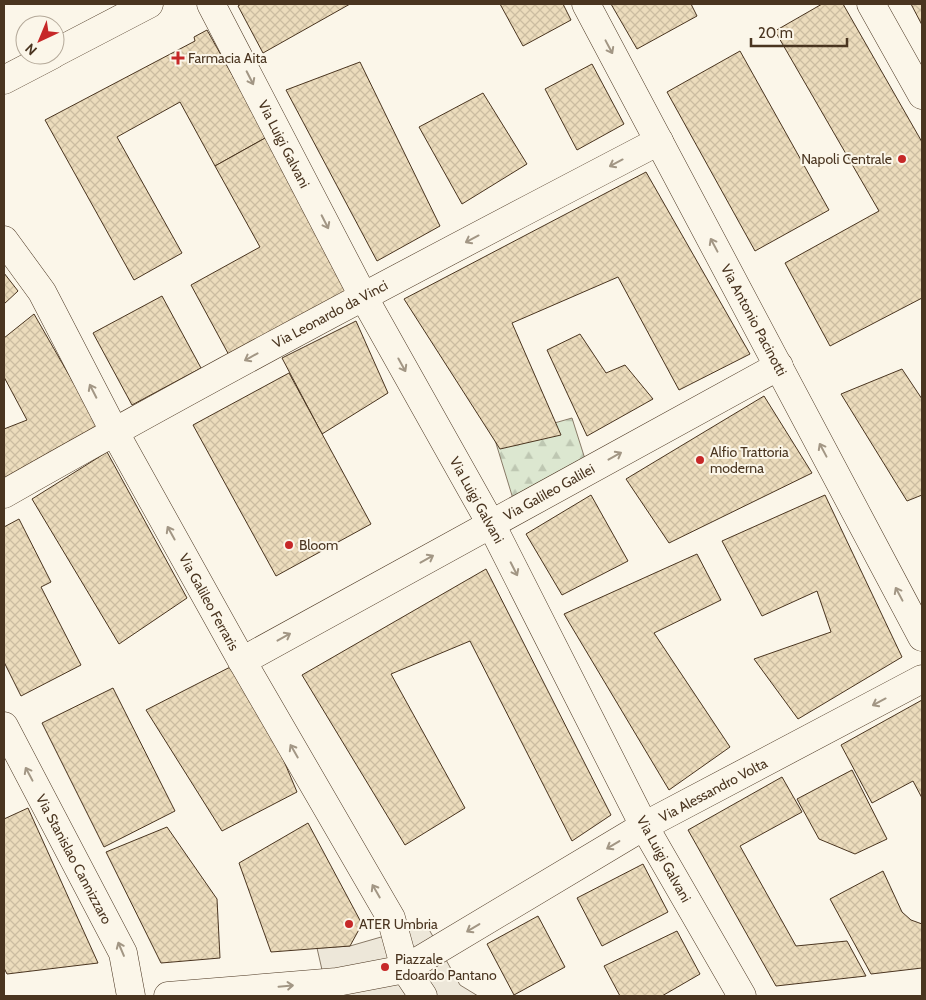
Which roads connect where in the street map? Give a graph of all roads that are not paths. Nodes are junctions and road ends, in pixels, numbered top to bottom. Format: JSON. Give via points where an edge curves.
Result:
{"nodes":[{"id":1,"x":149,"y":4,"type":"edge"},
{"id":2,"x":212,"y":4,"type":"edge"},
{"id":3,"x":586,"y":4,"type":"edge"},
{"id":4,"x":871,"y":4,"type":"edge"},
{"id":5,"x":65,"y":48,"type":"edge"},
{"id":6,"x":33,"y":65,"type":"edge"},
{"id":7,"x":4,"y":80,"type":"edge"},
{"id":8,"x":922,"y":96,"type":"edge"},
{"id":9,"x":659,"y":141,"type":"junction"},
{"id":10,"x":4,"y":240,"type":"edge"},
{"id":11,"x":363,"y":296,"type":"junction"},
{"id":12,"x":779,"y":366,"type":"junction"},
{"id":13,"x":114,"y":431,"type":"junction"},
{"id":14,"x":4,"y":494,"type":"edge"},
{"id":15,"x":491,"y":524,"type":"junction"},
{"id":16,"x":922,"y":637,"type":"edge"},
{"id":17,"x":242,"y":661,"type":"junction"},
{"id":18,"x":922,"y":680,"type":"edge"},
{"id":19,"x":4,"y":726,"type":"edge"},
{"id":20,"x":644,"y":826,"type":"junction"},
{"id":21,"x":405,"y":969,"type":"junction"},
{"id":22,"x":340,"y":989,"type":"edge"},
{"id":23,"x":131,"y":996,"type":"edge"},
{"id":24,"x":168,"y":996,"type":"edge"},
{"id":25,"x":423,"y":996,"type":"edge"},
{"id":26,"x":742,"y":996,"type":"edge"}],
"edges":[{"from":1,"to":5,"type":"street"},
{"from":2,"to":11,"type":"street","name":"Via Luigi Galvani","one_way":true},
{"from":3,"to":9,"type":"street","name":"Via Antonio Pacinotti","one_way":true},
{"from":4,"to":8,"type":"street"},
{"from":6,"to":7,"type":"street"},
{"from":9,"to":11,"type":"street","name":"Via Leonardo da Vinci","one_way":true},
{"from":12,"to":9,"type":"street","name":"Via Antonio Pacinotti","one_way":true},
{"from":13,"to":10,"type":"street","name":"Via Galileo Ferraris","one_way":true,"via":[[42,292]]},
{"from":11,"to":13,"type":"street","name":"Via Leonardo da Vinci","one_way":true},
{"from":11,"to":15,"type":"street","name":"Via Luigi Galvani","one_way":true},
{"from":15,"to":12,"type":"street","name":"Via Galileo Galilei","one_way":true},
{"from":16,"to":12,"type":"street","name":"Via Antonio Pacinotti","one_way":true},
{"from":13,"to":14,"type":"street","name":"Via Leonardo da Vinci"},
{"from":17,"to":13,"type":"street","name":"Via Galileo Ferraris","one_way":true},
{"from":17,"to":15,"type":"street","name":"Via Galileo Galilei","one_way":true},
{"from":15,"to":20,"type":"street","name":"Via Luigi Galvani","one_way":true},
{"from":21,"to":17,"type":"street","name":"Via Galileo Ferraris","one_way":true,"via":[[391,918]]},
{"from":18,"to":20,"type":"street","name":"Via Alessandro Volta","one_way":true},
{"from":23,"to":19,"type":"street","name":"Via Stanislao Cannizzaro","one_way":true,"via":[[124,953]]},
{"from":20,"to":21,"type":"street","name":"Via Alessandro Volta","one_way":true},
{"from":20,"to":26,"type":"street","name":"Via Luigi Galvani"},
{"from":21,"to":22,"type":"street"},
{"from":21,"to":25,"type":"street"},
{"from":24,"to":22,"type":"street","one_way":true}]}
